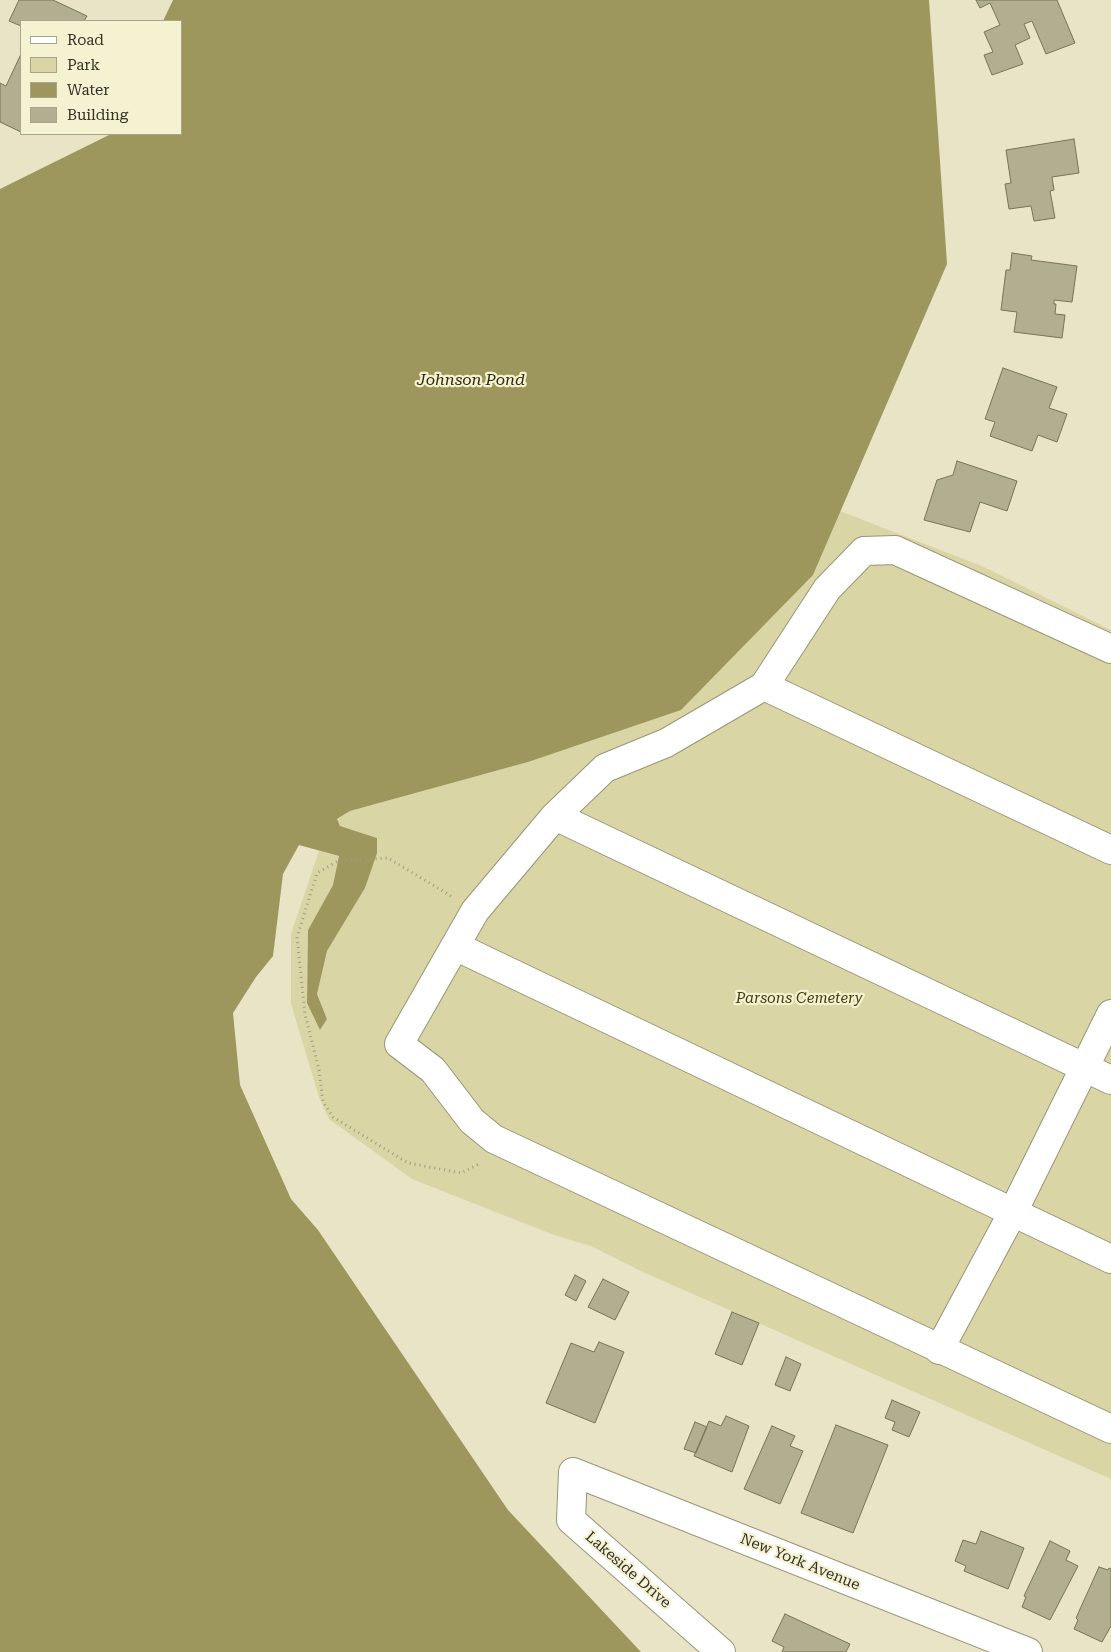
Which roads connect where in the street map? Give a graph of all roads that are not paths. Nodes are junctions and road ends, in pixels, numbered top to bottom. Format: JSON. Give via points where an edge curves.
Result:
{"nodes":[{"id":1,"x":1111,"y":649,"type":"edge"},
{"id":2,"x":764,"y":686,"type":"junction"},
{"id":3,"x":555,"y":816,"type":"junction"},
{"id":4,"x":1111,"y":850,"type":"edge"},
{"id":5,"x":455,"y":946,"type":"junction"},
{"id":6,"x":1111,"y":1014,"type":"edge"},
{"id":7,"x":1083,"y":1067,"type":"junction"},
{"id":8,"x":1111,"y":1080,"type":"edge"},
{"id":9,"x":1013,"y":1212,"type":"junction"},
{"id":10,"x":1111,"y":1259,"type":"edge"},
{"id":11,"x":939,"y":1350,"type":"junction"},
{"id":12,"x":1111,"y":1429,"type":"edge"},
{"id":13,"x":573,"y":1472,"type":"joint"},
{"id":14,"x":721,"y":1652,"type":"edge"},
{"id":15,"x":1028,"y":1652,"type":"edge"}],
"edges":[{"from":1,"to":2,"type":"street","via":[[895,550],[864,551],[827,589]]},
{"from":2,"to":3,"type":"street","via":[[666,743],[605,768]]},
{"from":2,"to":4,"type":"street"},
{"from":3,"to":5,"type":"street","via":[[475,911]]},
{"from":3,"to":7,"type":"street"},
{"from":5,"to":9,"type":"street"},
{"from":5,"to":11,"type":"street","via":[[398,1044],[433,1070],[472,1122],[494,1139]]},
{"from":6,"to":7,"type":"street"},
{"from":7,"to":8,"type":"street"},
{"from":7,"to":9,"type":"street"},
{"from":9,"to":10,"type":"street"},
{"from":9,"to":11,"type":"street"},
{"from":11,"to":12,"type":"street"},
{"from":13,"to":14,"type":"street","name":"Lakeside Drive","via":[[571,1520]]},
{"from":13,"to":15,"type":"street","name":"New York Avenue"}]}
